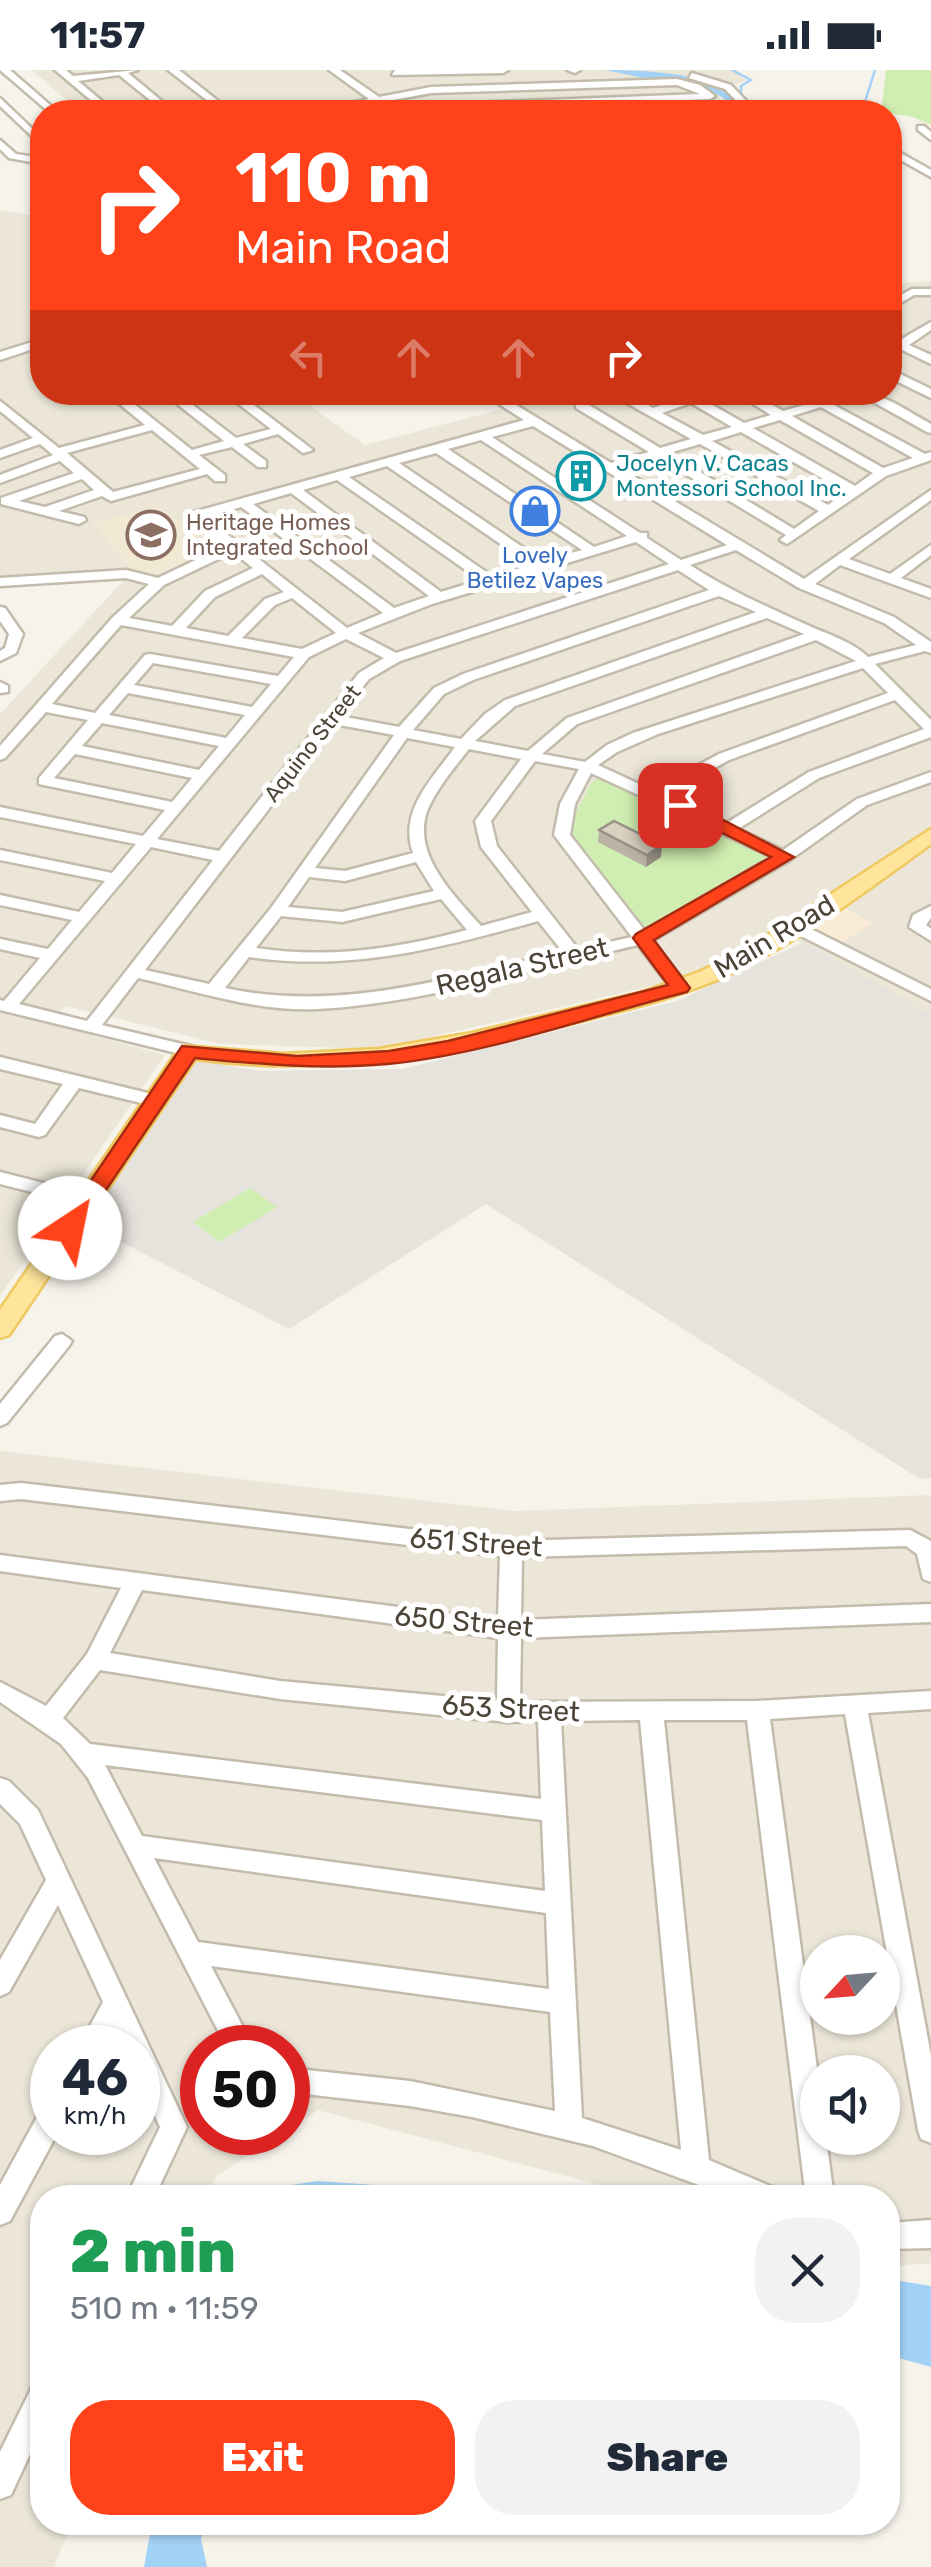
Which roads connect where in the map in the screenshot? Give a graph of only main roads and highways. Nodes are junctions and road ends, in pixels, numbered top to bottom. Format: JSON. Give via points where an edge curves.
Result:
{"nodes":[{"id":1,"x":931,"y":835,"type":"edge"},
{"id":2,"x":5,"y":1315,"type":"edge"}],
"edges":[{"from":1,"to":2,"type":"main road","name":"Main Road","via":[[729,967],[680,988],[389,1058],[297,1062],[189,1051]]}]}
